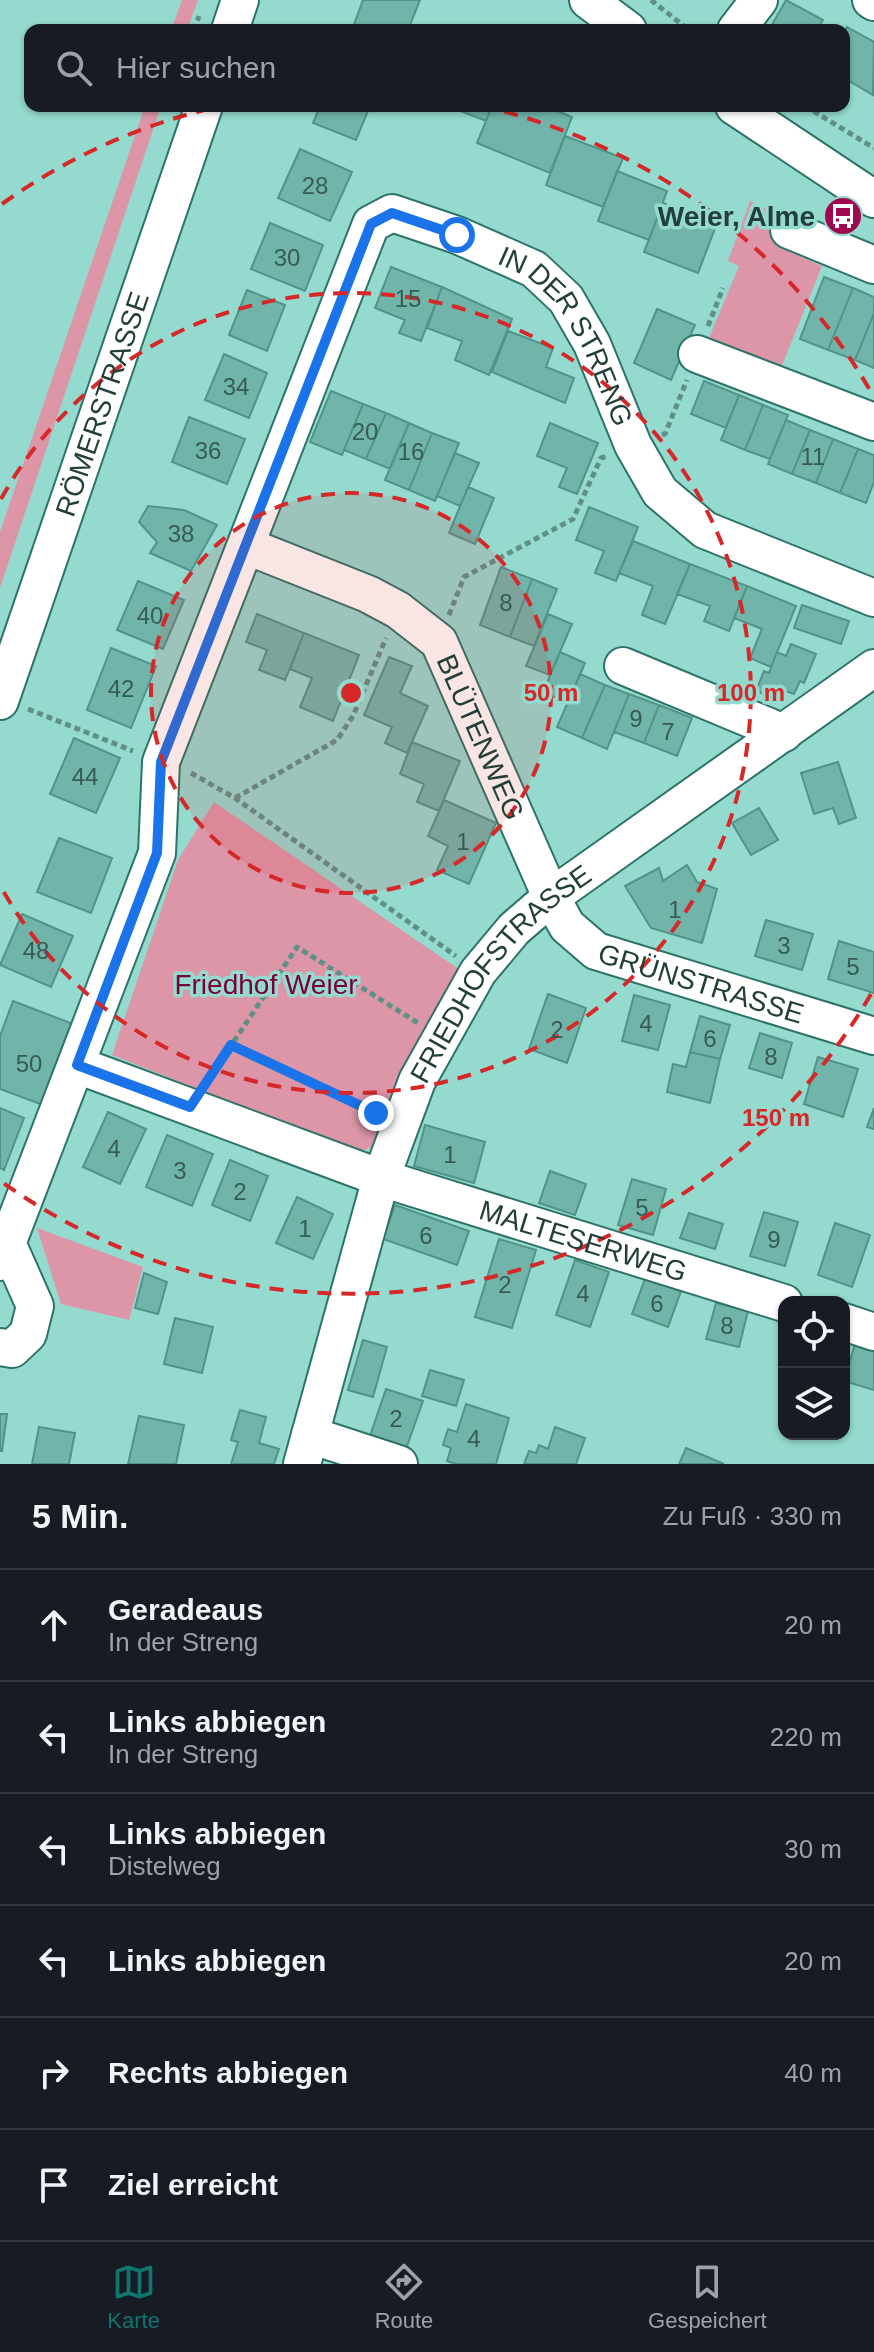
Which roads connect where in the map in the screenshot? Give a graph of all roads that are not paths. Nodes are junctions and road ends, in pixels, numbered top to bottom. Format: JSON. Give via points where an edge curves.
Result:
{"nodes":[{"id":1,"x":240,"y":0,"type":"edge"},
{"id":2,"x":588,"y":0,"type":"edge"},
{"id":3,"x":759,"y":0,"type":"edge"},
{"id":4,"x":232,"y":24,"type":"edge"},
{"id":5,"x":620,"y":24,"type":"edge"},
{"id":6,"x":741,"y":24,"type":"edge"},
{"id":7,"x":202,"y":112,"type":"edge"},
{"id":8,"x":743,"y":112,"type":"edge"},
{"id":9,"x":874,"y":199,"type":"edge"},
{"id":10,"x":789,"y":230,"type":"dead end"},
{"id":11,"x":874,"y":265,"type":"edge"},
{"id":12,"x":697,"y":354,"type":"road end"},
{"id":13,"x":874,"y":422,"type":"edge"},
{"id":14,"x":247,"y":546,"type":"junction"},
{"id":15,"x":874,"y":598,"type":"edge"},
{"id":16,"x":623,"y":666,"type":"dead end"},
{"id":17,"x":874,"y":668,"type":"edge"},
{"id":18,"x":0,"y":700,"type":"edge"},
{"id":19,"x":784,"y":733,"type":"junction"},
{"id":20,"x":551,"y":897,"type":"junction"},
{"id":21,"x":874,"y":1036,"type":"edge"},
{"id":22,"x":77,"y":1065,"type":"junction"},
{"id":23,"x":381,"y":1178,"type":"junction"},
{"id":24,"x":4,"y":1254,"type":"edge"},
{"id":25,"x":778,"y":1301,"type":"edge"},
{"id":26,"x":850,"y":1324,"type":"edge"},
{"id":27,"x":874,"y":1332,"type":"edge"},
{"id":28,"x":0,"y":1347,"type":"edge"},
{"id":29,"x":306,"y":1450,"type":"edge"},
{"id":30,"x":399,"y":1464,"type":"edge"}],
"edges":[{"from":1,"to":4,"type":"street"},
{"from":2,"to":5,"type":"street"},
{"from":3,"to":6,"type":"street"},
{"from":7,"to":18,"type":"street","name":"RÖMERSTRASSE"},
{"from":8,"to":9,"type":"street"},
{"from":10,"to":11,"type":"street"},
{"from":12,"to":13,"type":"street"},
{"from":14,"to":15,"type":"street","name":"IN DER STRENG","via":[[371,224],[392,213],[534,269],[566,299],[660,492],[705,530]]},
{"from":14,"to":20,"type":"street","name":"BLÜTENWEG","via":[[368,594],[439,642]]},
{"from":14,"to":22,"type":"street","name":"IN DER STRENG","via":[[161,762],[157,853]]},
{"from":16,"to":19,"type":"street"},
{"from":17,"to":19,"type":"street","name":"FRIEDHOFSTRASSE"},
{"from":19,"to":20,"type":"street","name":"FRIEDHOFSTRASSE"},
{"from":20,"to":21,"type":"street","name":"GRÜNSTRASSE","via":[[567,926],[596,951]]},
{"from":20,"to":23,"type":"street","name":"FRIEDHOFSTRASSE","via":[[514,929],[478,972],[417,1081]]},
{"from":22,"to":23,"type":"street","name":"MALTESERWEG"},
{"from":22,"to":24,"type":"street","name":"IN DER STRENG"},
{"from":23,"to":25,"type":"street","name":"MALTESERWEG"},
{"from":23,"to":29,"type":"street","name":"FRIEDHOFSTRASSE"},
{"from":24,"to":28,"type":"street","name":"IN DER STRENG","via":[[35,1306],[28,1334],[12,1349]]},
{"from":26,"to":27,"type":"street"},
{"from":29,"to":30,"type":"street"}]}
